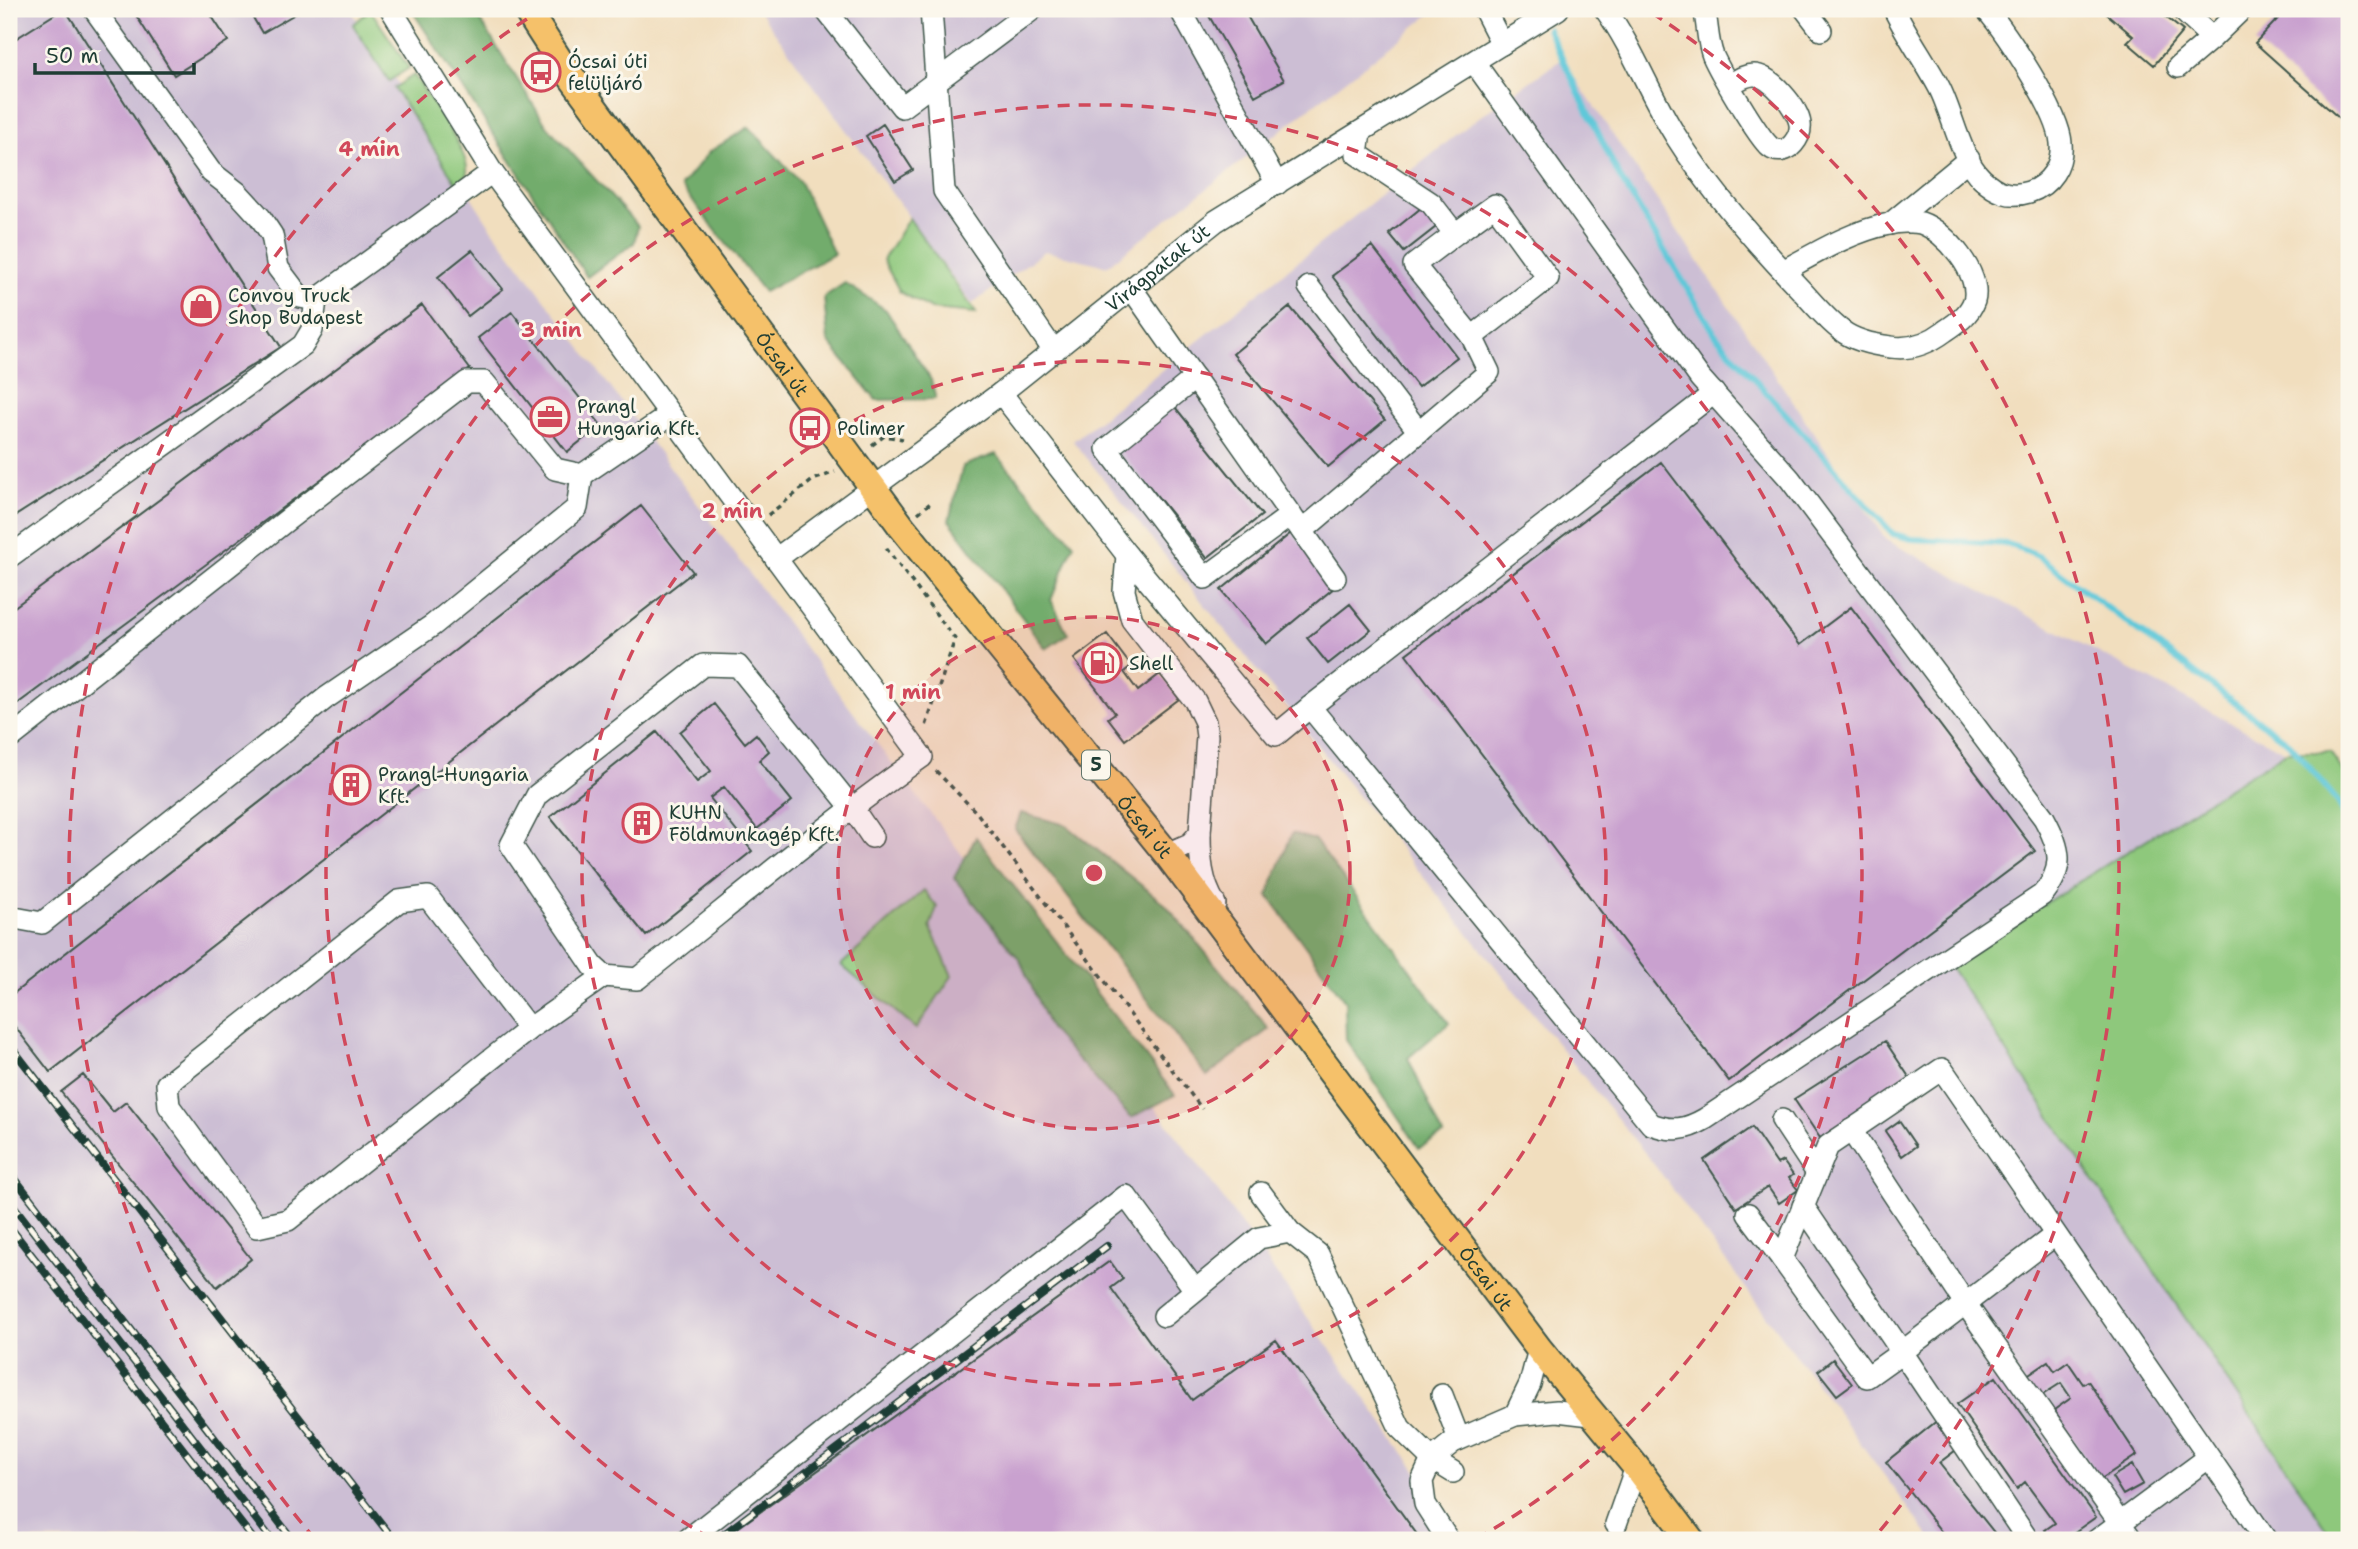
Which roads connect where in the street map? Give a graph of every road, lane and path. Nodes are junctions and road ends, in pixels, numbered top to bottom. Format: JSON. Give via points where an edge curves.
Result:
{"nodes":[{"id":1,"x":94,"y":9,"type":"edge"},
{"id":2,"x":391,"y":9,"type":"edge"},
{"id":3,"x":526,"y":9,"type":"edge"},
{"id":4,"x":825,"y":9,"type":"edge"},
{"id":5,"x":931,"y":9,"type":"edge"},
{"id":6,"x":1033,"y":9,"type":"edge"},
{"id":7,"x":1180,"y":9,"type":"edge"},
{"id":8,"x":1484,"y":9,"type":"edge"},
{"id":9,"x":1558,"y":9,"type":"edge"},
{"id":10,"x":1605,"y":9,"type":"edge"},
{"id":11,"x":1704,"y":9,"type":"edge"},
{"id":12,"x":1805,"y":9,"type":"edge"},
{"id":13,"x":1894,"y":9,"type":"edge"},
{"id":14,"x":1986,"y":9,"type":"edge"},
{"id":15,"x":2181,"y":9,"type":"edge"},
{"id":16,"x":2242,"y":9,"type":"edge"},
{"id":17,"x":1821,"y":30,"type":"dead end"},
{"id":18,"x":2212,"y":38,"type":"junction"},
{"id":19,"x":1502,"y":44,"type":"junction"},
{"id":20,"x":1474,"y":62,"type":"junction"},
{"id":21,"x":2178,"y":67,"type":"dead end"},
{"id":22,"x":936,"y":80,"type":"junction"},
{"id":23,"x":1730,"y":86,"type":"dead end"},
{"id":24,"x":1360,"y":132,"type":"junction"},
{"id":25,"x":1969,"y":159,"type":"junction"},
{"id":26,"x":492,"y":172,"type":"junction"},
{"id":27,"x":1277,"y":184,"type":"junction"},
{"id":28,"x":1890,"y":224,"type":"junction"},
{"id":29,"x":1455,"y":234,"type":"junction"},
{"id":30,"x":1783,"y":271,"type":"junction"},
{"id":31,"x":1309,"y":287,"type":"dead end"},
{"id":32,"x":1132,"y":289,"type":"junction"},
{"id":33,"x":316,"y":300,"type":"junction"},
{"id":34,"x":1472,"y":337,"type":"junction"},
{"id":35,"x":1054,"y":351,"type":"junction"},
{"id":36,"x":1195,"y":378,"type":"junction"},
{"id":37,"x":1001,"y":393,"type":"junction"},
{"id":38,"x":1714,"y":393,"type":"junction"},
{"id":39,"x":670,"y":415,"type":"junction"},
{"id":40,"x":1419,"y":432,"type":"junction"},
{"id":41,"x":582,"y":475,"type":"junction"},
{"id":42,"x":874,"y":487,"type":"junction"},
{"id":43,"x":933,"y":500,"type":"dead end"},
{"id":44,"x":1297,"y":523,"type":"junction"},
{"id":45,"x":902,"y":527,"type":"junction"},
{"id":46,"x":11,"y":551,"type":"edge"},
{"id":47,"x":1127,"y":555,"type":"junction"},
{"id":48,"x":776,"y":559,"type":"junction"},
{"id":49,"x":1335,"y":578,"type":"dead end"},
{"id":50,"x":1310,"y":707,"type":"junction"},
{"id":51,"x":925,"y":729,"type":"dead end"},
{"id":52,"x":9,"y":739,"type":"edge"},
{"id":53,"x":922,"y":757,"type":"junction"},
{"id":54,"x":853,"y":809,"type":"junction"},
{"id":55,"x":1200,"y":833,"type":"junction"},
{"id":56,"x":872,"y":836,"type":"dead end"},
{"id":57,"x":1167,"y":854,"type":"junction"},
{"id":58,"x":9,"y":917,"type":"edge"},
{"id":59,"x":1258,"y":975,"type":"junction"},
{"id":60,"x":604,"y":976,"type":"junction"},
{"id":61,"x":529,"y":1029,"type":"junction"},
{"id":62,"x":1202,"y":1109,"type":"dead end"},
{"id":63,"x":1782,"y":1120,"type":"dead end"},
{"id":64,"x":1851,"y":1130,"type":"junction"},
{"id":65,"x":1817,"y":1173,"type":"junction"},
{"id":66,"x":1261,"y":1193,"type":"dead end"},
{"id":67,"x":1802,"y":1206,"type":"junction"},
{"id":68,"x":1748,"y":1214,"type":"dead end"},
{"id":69,"x":1290,"y":1232,"type":"junction"},
{"id":70,"x":2055,"y":1235,"type":"junction"},
{"id":71,"x":1782,"y":1259,"type":"junction"},
{"id":72,"x":1195,"y":1290,"type":"junction"},
{"id":73,"x":1965,"y":1303,"type":"junction"},
{"id":74,"x":1164,"y":1316,"type":"dead end"},
{"id":75,"x":1539,"y":1349,"type":"junction"},
{"id":76,"x":1902,"y":1352,"type":"junction"},
{"id":77,"x":1442,"y":1395,"type":"dead end"},
{"id":78,"x":1515,"y":1415,"type":"junction"},
{"id":79,"x":1591,"y":1415,"type":"junction"},
{"id":80,"x":1459,"y":1439,"type":"junction"},
{"id":81,"x":2208,"y":1458,"type":"junction"},
{"id":82,"x":1432,"y":1459,"type":"junction"},
{"id":83,"x":1636,"y":1467,"type":"junction"},
{"id":84,"x":1453,"y":1472,"type":"dead end"},
{"id":85,"x":1616,"y":1524,"type":"dead end"},
{"id":86,"x":2125,"y":1532,"type":"edge"},
{"id":87,"x":1444,"y":1538,"type":"edge"},
{"id":88,"x":687,"y":1540,"type":"edge"},
{"id":89,"x":1691,"y":1540,"type":"edge"},
{"id":90,"x":2028,"y":1540,"type":"edge"},
{"id":91,"x":2097,"y":1540,"type":"edge"},
{"id":92,"x":2266,"y":1540,"type":"edge"}],
"edges":[{"from":1,"to":33,"type":"street","via":[[211,172],[260,217],[272,235],[278,268],[300,297]]},
{"from":2,"to":26,"type":"street"},
{"from":3,"to":42,"type":"main road","name":"Ócsai út","number":"5"},
{"from":4,"to":22,"type":"street","via":[[902,107]]},
{"from":5,"to":22,"type":"street"},
{"from":6,"to":22,"type":"street"},
{"from":7,"to":27,"type":"street"},
{"from":8,"to":19,"type":"street"},
{"from":9,"to":19,"type":"street","name":"Virágpatak út"},
{"from":10,"to":30,"type":"street","via":[[1678,140],[1745,230]]},
{"from":11,"to":23,"type":"street","via":[[1714,58]]},
{"from":12,"to":17,"type":"street"},
{"from":13,"to":25,"type":"street","via":[[1940,89]]},
{"from":14,"to":25,"type":"street","via":[[2047,105],[2062,141],[2061,160],[2043,186],[2011,196],[1996,191]]},
{"from":15,"to":18,"type":"street"},
{"from":16,"to":18,"type":"street"},
{"from":18,"to":21,"type":"street"},
{"from":19,"to":20,"type":"street","name":"Virágpatak út"},
{"from":20,"to":24,"type":"street","name":"Virágpatak út"},
{"from":20,"to":38,"type":"street"},
{"from":22,"to":35,"type":"street","via":[[944,191]]},
{"from":24,"to":27,"type":"street","name":"Virágpatak út"},
{"from":24,"to":29,"type":"street","via":[[1357,154],[1431,203]]},
{"from":25,"to":28,"type":"street"},
{"from":26,"to":33,"type":"street"},
{"from":26,"to":39,"type":"street"},
{"from":27,"to":32,"type":"street","name":"Virágpatak út","via":[[1216,222]]},
{"from":28,"to":30,"type":"street","via":[[1855,235]]},
{"from":28,"to":30,"type":"street","via":[[1920,223],[1944,236],[1973,279],[1975,299],[1965,317],[1934,340],[1905,349],[1873,345],[1842,331]]},
{"from":29,"to":34,"type":"street","via":[[1414,265]]},
{"from":29,"to":34,"type":"street","via":[[1495,205],[1548,278]]},
{"from":31,"to":40,"type":"street"},
{"from":32,"to":35,"type":"street","name":"Virágpatak út"},
{"from":32,"to":36,"type":"street"},
{"from":33,"to":46,"type":"street","via":[[312,330],[303,345]]},
{"from":34,"to":40,"type":"street","via":[[1489,372]]},
{"from":35,"to":37,"type":"street","name":"Virágpatak út"},
{"from":36,"to":44,"type":"street"},
{"from":36,"to":44,"type":"street","via":[[1108,449],[1205,578]]},
{"from":37,"to":42,"type":"street","name":"Virágpatak út"},
{"from":37,"to":47,"type":"street"},
{"from":38,"to":50,"type":"street"},
{"from":38,"to":50,"type":"street","via":[[1790,479],[2044,818],[2059,857],[2052,884],[2042,895],[1705,1119],[1691,1127],[1664,1129],[1651,1124]]},
{"from":39,"to":41,"type":"street"},
{"from":39,"to":48,"type":"street"},
{"from":40,"to":44,"type":"street"},
{"from":41,"to":52,"type":"street","via":[[555,469],[484,382],[467,382]]},
{"from":41,"to":58,"type":"street","via":[[577,508],[433,625],[326,698],[41,923]]},
{"from":42,"to":45,"type":"main road","name":"Ócsai út","number":"5"},
{"from":42,"to":48,"type":"street","name":"Virágpatak út"},
{"from":43,"to":45,"type":"path"},
{"from":44,"to":49,"type":"street"},
{"from":45,"to":51,"type":"path","via":[[882,543],[956,639]]},
{"from":45,"to":57,"type":"main road","name":"Ócsai út","number":"5"},
{"from":47,"to":50,"type":"street","via":[[1276,736]]},
{"from":47,"to":55,"type":"street","via":[[1124,591],[1132,620],[1195,701],[1205,722]]},
{"from":48,"to":53,"type":"street"},
{"from":53,"to":54,"type":"street"},
{"from":53,"to":62,"type":"path","via":[[977,813]]},
{"from":54,"to":56,"type":"street"},
{"from":54,"to":60,"type":"street","via":[[638,979]]},
{"from":54,"to":60,"type":"street","via":[[738,666],[703,665],[537,794],[511,845]]},
{"from":55,"to":57,"type":"street","via":[[1190,844]]},
{"from":55,"to":59,"type":"street","via":[[1204,885]]},
{"from":57,"to":59,"type":"main road","name":"Ócsai út","number":"5"},
{"from":59,"to":75,"type":"main road","name":"Ócsai út","number":"5"},
{"from":60,"to":61,"type":"street"},
{"from":61,"to":61,"type":"street","via":[[288,1220],[257,1227],[169,1106],[167,1084],[399,901],[428,897]]},
{"from":63,"to":65,"type":"street"},
{"from":64,"to":65,"type":"street","via":[[1828,1146]]},
{"from":64,"to":70,"type":"street","via":[[1942,1069]]},
{"from":64,"to":73,"type":"street"},
{"from":65,"to":67,"type":"street"},
{"from":66,"to":69,"type":"street"},
{"from":67,"to":71,"type":"street"},
{"from":67,"to":76,"type":"street"},
{"from":68,"to":71,"type":"street"},
{"from":69,"to":72,"type":"street","via":[[1259,1238]]},
{"from":69,"to":82,"type":"street","via":[[1318,1254],[1399,1428]]},
{"from":70,"to":73,"type":"street"},
{"from":70,"to":81,"type":"street"},
{"from":71,"to":76,"type":"street","via":[[1867,1377]]},
{"from":72,"to":74,"type":"street"},
{"from":72,"to":88,"type":"street","via":[[1126,1196]]},
{"from":73,"to":76,"type":"street"},
{"from":73,"to":86,"type":"street"},
{"from":75,"to":78,"type":"street","via":[[1530,1384]]},
{"from":75,"to":79,"type":"main road","name":"Ócsai út","number":"5"},
{"from":76,"to":90,"type":"street"},
{"from":77,"to":80,"type":"street"},
{"from":78,"to":79,"type":"street","via":[[1557,1411]]},
{"from":78,"to":80,"type":"street"},
{"from":79,"to":83,"type":"main road","name":"Ócsai út","number":"5"},
{"from":80,"to":82,"type":"street"},
{"from":81,"to":86,"type":"street"},
{"from":81,"to":92,"type":"street"},
{"from":82,"to":84,"type":"street"},
{"from":82,"to":87,"type":"street","via":[[1422,1481],[1425,1504]]},
{"from":83,"to":85,"type":"street"},
{"from":83,"to":89,"type":"main road","name":"Ócsai út","number":"5"},
{"from":86,"to":91,"type":"street"}]}
